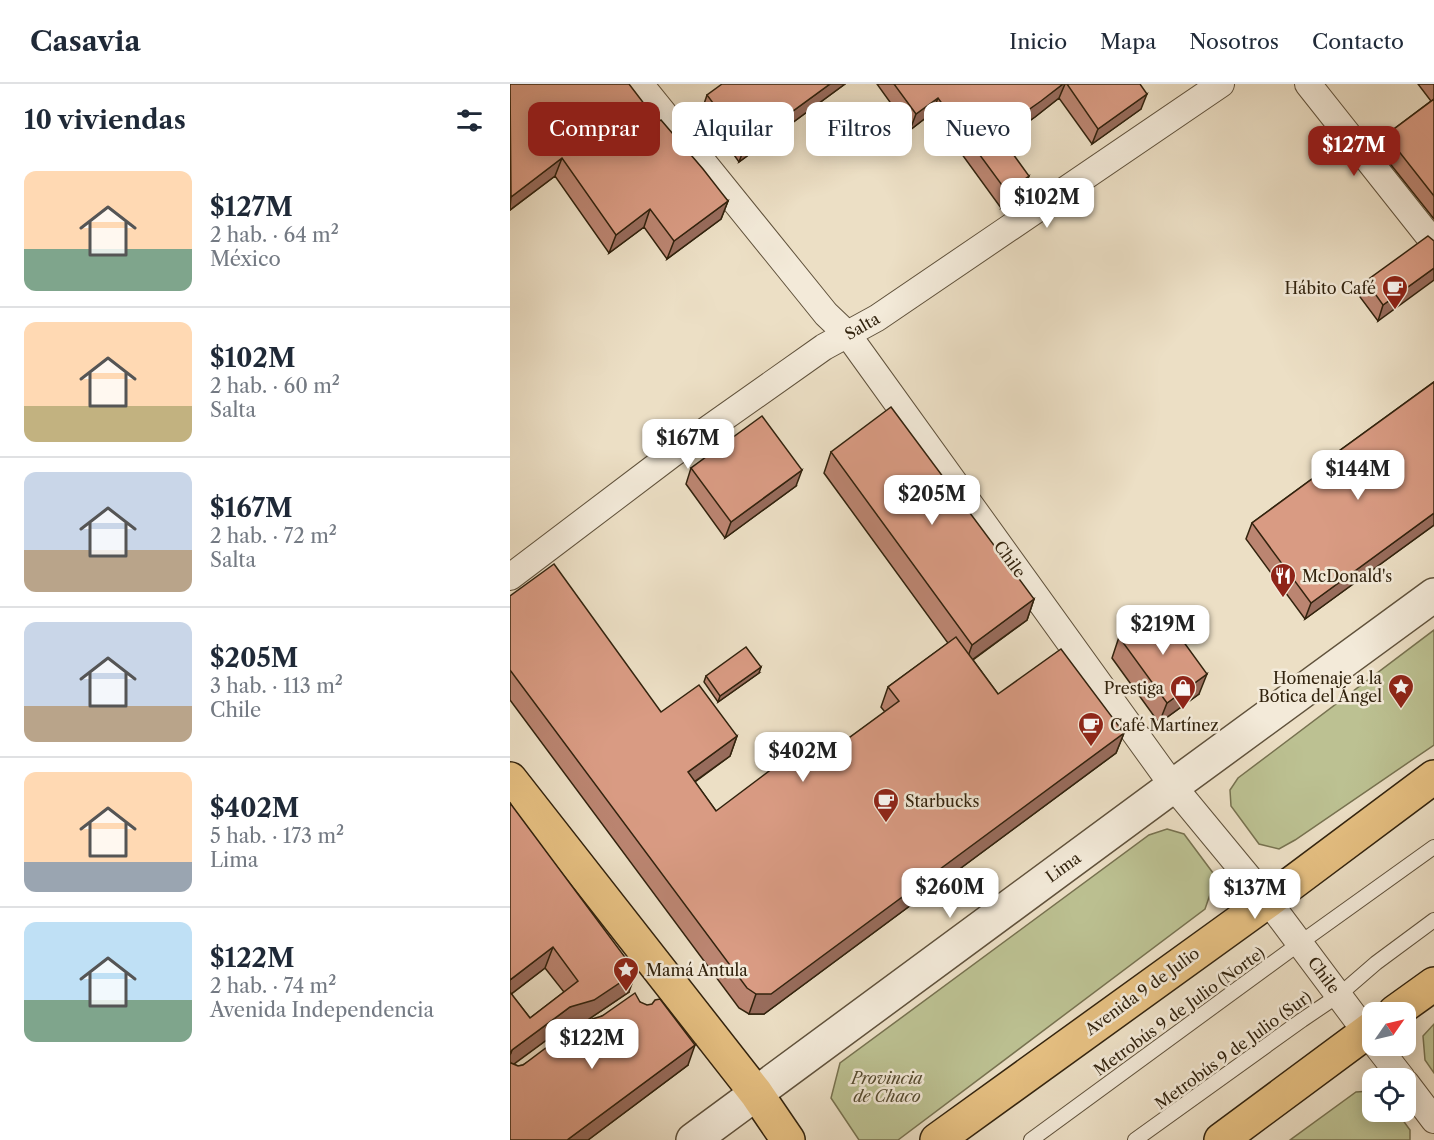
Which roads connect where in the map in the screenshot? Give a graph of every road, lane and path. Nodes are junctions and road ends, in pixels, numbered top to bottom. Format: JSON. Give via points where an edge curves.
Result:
{"nodes":[{"id":1,"x":640,"y":84,"type":"edge"},
{"id":2,"x":1221,"y":84,"type":"edge"},
{"id":3,"x":1308,"y":84,"type":"edge"},
{"id":4,"x":1434,"y":243,"type":"edge"},
{"id":5,"x":848,"y":335,"type":"junction"},
{"id":6,"x":510,"y":577,"type":"edge"},
{"id":7,"x":1434,"y":596,"type":"edge"},
{"id":8,"x":1434,"y":777,"type":"edge"},
{"id":9,"x":510,"y":779,"type":"edge"},
{"id":10,"x":1173,"y":786,"type":"junction"},
{"id":11,"x":1434,"y":847,"type":"edge"},
{"id":12,"x":1268,"y":901,"type":"junction"},
{"id":13,"x":1434,"y":920,"type":"edge"},
{"id":14,"x":1300,"y":943,"type":"junction"},
{"id":15,"x":1434,"y":984,"type":"edge"},
{"id":16,"x":1340,"y":995,"type":"junction"},
{"id":17,"x":1409,"y":1002,"type":"edge"},
{"id":18,"x":1362,"y":1023,"type":"edge"},
{"id":19,"x":1362,"y":1043,"type":"edge"},
{"id":20,"x":756,"y":1093,"type":"junction"},
{"id":21,"x":1416,"y":1096,"type":"edge"},
{"id":22,"x":1434,"y":1120,"type":"edge"},
{"id":23,"x":693,"y":1140,"type":"edge"},
{"id":24,"x":788,"y":1140,"type":"edge"},
{"id":25,"x":938,"y":1140,"type":"edge"},
{"id":26,"x":1031,"y":1140,"type":"edge"},
{"id":27,"x":1135,"y":1140,"type":"edge"},
{"id":28,"x":1221,"y":1140,"type":"edge"}],
"edges":[{"from":1,"to":5,"type":"street","name":"Chile","via":[[826,314]]},
{"from":2,"to":5,"type":"street","name":"Salta"},
{"from":3,"to":4,"type":"street"},
{"from":5,"to":6,"type":"street","name":"Salta","via":[[824,347],[671,455]]},
{"from":5,"to":10,"type":"street","name":"Chile"},
{"from":7,"to":10,"type":"street","name":"Lima"},
{"from":8,"to":12,"type":"main road","name":"Avenida 9 de Julio"},
{"from":9,"to":20,"type":"main road","via":[[669,996]]},
{"from":10,"to":12,"type":"street","name":"Chile"},
{"from":10,"to":20,"type":"street","name":"Lima"},
{"from":11,"to":14,"type":"lane","name":"Metrobús 9 de Julio (Norte)"},
{"from":12,"to":14,"type":"street","name":"Chile"},
{"from":12,"to":25,"type":"main road","name":"Avenida 9 de Julio"},
{"from":13,"to":16,"type":"lane","name":"Metrobús 9 de Julio (Sur)"},
{"from":14,"to":16,"type":"street","name":"Chile"},
{"from":14,"to":26,"type":"lane","name":"Metrobús 9 de Julio (Norte)"},
{"from":15,"to":17,"type":"main road"},
{"from":16,"to":18,"type":"street","name":"Chile"},
{"from":16,"to":27,"type":"lane","name":"Metrobús 9 de Julio (Sur)"},
{"from":19,"to":28,"type":"main road"},
{"from":20,"to":23,"type":"street","name":"Lima"},
{"from":20,"to":24,"type":"main road"},
{"from":21,"to":22,"type":"street"}]}
